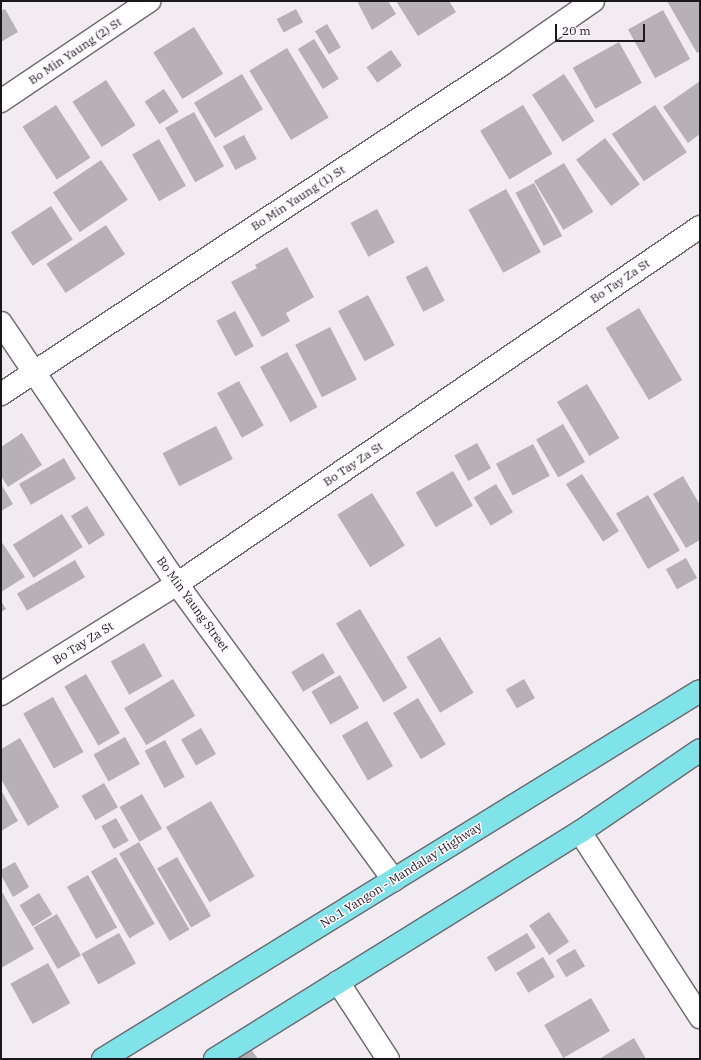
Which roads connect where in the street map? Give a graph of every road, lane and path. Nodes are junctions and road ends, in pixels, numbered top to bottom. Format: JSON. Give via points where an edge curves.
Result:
{"nodes":[{"id":1,"x":149,"y":1,"type":"edge"},
{"id":2,"x":593,"y":1,"type":"edge"},
{"id":3,"x":1,"y":101,"type":"edge"},
{"id":4,"x":700,"y":227,"type":"edge"},
{"id":5,"x":1,"y":323,"type":"edge"},
{"id":6,"x":34,"y":372,"type":"junction"},
{"id":7,"x":1,"y":394,"type":"edge"},
{"id":8,"x":177,"y":584,"type":"junction"},
{"id":9,"x":700,"y":691,"type":"edge"},
{"id":10,"x":1,"y":694,"type":"edge"},
{"id":11,"x":700,"y":750,"type":"edge"},
{"id":12,"x":580,"y":832,"type":"junction"},
{"id":13,"x":394,"y":880,"type":"junction"},
{"id":14,"x":338,"y":982,"type":"junction"},
{"id":15,"x":700,"y":1017,"type":"edge"},
{"id":16,"x":103,"y":1059,"type":"edge"},
{"id":17,"x":215,"y":1059,"type":"edge"},
{"id":18,"x":388,"y":1059,"type":"edge"}],
"edges":[{"from":1,"to":3,"type":"street","name":"Bo Min Yaung (2) St"},
{"from":2,"to":6,"type":"street","name":"Bo Min Yaung (1) St"},
{"from":4,"to":8,"type":"street","name":"Bo Tay Za St"},
{"from":5,"to":6,"type":"street","name":"Bo Min Yaung Street"},
{"from":6,"to":7,"type":"street","name":"Bo Min Yaung (1) St"},
{"from":6,"to":8,"type":"street","name":"Bo Min Yaung Street"},
{"from":8,"to":10,"type":"street","name":"Bo Tay Za St"},
{"from":8,"to":13,"type":"street","name":"Bo Min Yaung Street"},
{"from":9,"to":13,"type":"highway","name":"No.1 Yangon - Mandalay Highway"},
{"from":11,"to":12,"type":"highway"},
{"from":12,"to":14,"type":"highway"},
{"from":12,"to":15,"type":"street"},
{"from":13,"to":16,"type":"highway","name":"No.1 Yangon - Mandalay Highway"},
{"from":14,"to":17,"type":"highway"},
{"from":14,"to":18,"type":"street"}]}
